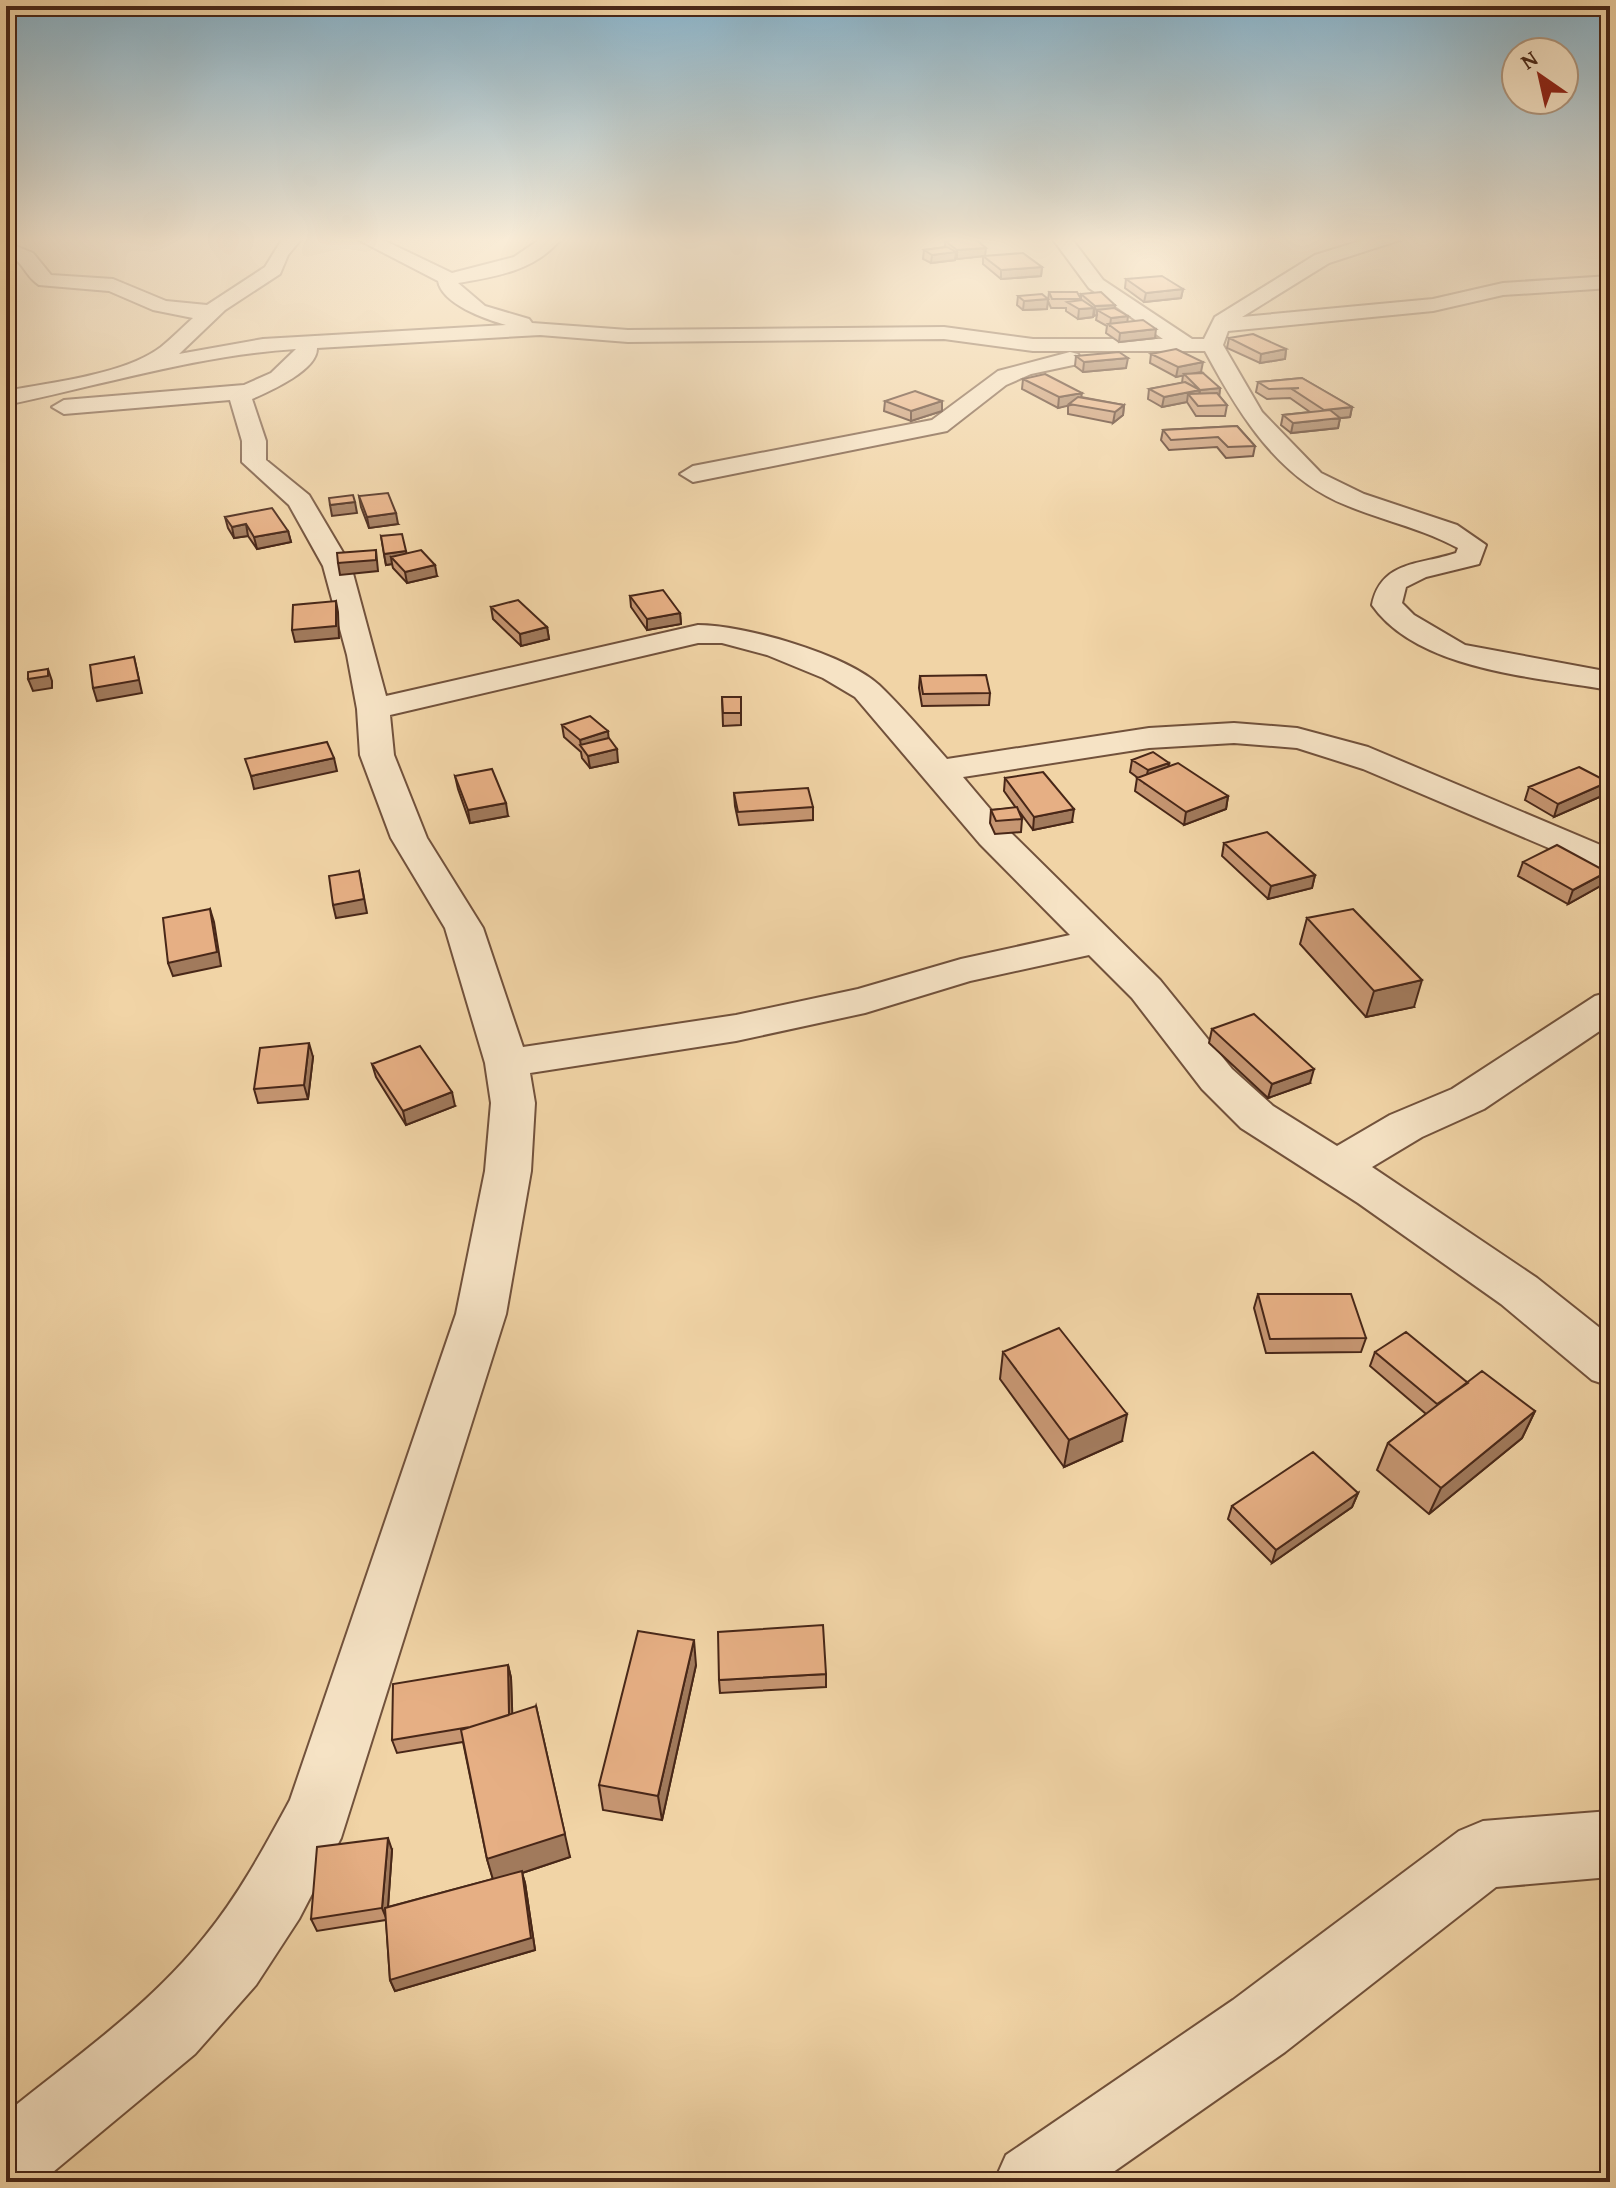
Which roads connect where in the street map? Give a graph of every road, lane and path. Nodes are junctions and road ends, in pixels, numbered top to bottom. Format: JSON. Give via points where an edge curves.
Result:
{"nodes":[{"id":1,"x":179,"y":340,"type":"edge"},
{"id":2,"x":340,"y":340,"type":"edge"},
{"id":3,"x":992,"y":340,"type":"edge"},
{"id":4,"x":1194,"y":340,"type":"edge"},
{"id":5,"x":1208,"y":340,"type":"edge"},
{"id":6,"x":306,"y":342,"type":"junction"},
{"id":7,"x":1127,"y":346,"type":"junction"},
{"id":8,"x":131,"y":369,"type":"junction"},
{"id":9,"x":248,"y":392,"type":"junction"},
{"id":10,"x":6,"y":398,"type":"edge"},
{"id":11,"x":6,"y":410,"type":"edge"},
{"id":12,"x":693,"y":474,"type":"dead end"},
{"id":13,"x":1610,"y":681,"type":"edge"},
{"id":14,"x":373,"y":709,"type":"junction"},
{"id":15,"x":939,"y":770,"type":"junction"},
{"id":16,"x":1610,"y":863,"type":"edge"},
{"id":17,"x":1099,"y":941,"type":"junction"},
{"id":18,"x":1610,"y":1005,"type":"edge"},
{"id":19,"x":507,"y":1063,"type":"junction"},
{"id":20,"x":1336,"y":1167,"type":"junction"},
{"id":21,"x":1610,"y":1365,"type":"edge"},
{"id":22,"x":1610,"y":1844,"type":"edge"},
{"id":23,"x":6,"y":2162,"type":"edge"},
{"id":24,"x":1033,"y":2182,"type":"edge"}],
"edges":[{"from":1,"to":8,"type":"street","via":[[167,353]]},
{"from":2,"to":6,"type":"street"},
{"from":3,"to":7,"type":"street"},
{"from":4,"to":7,"type":"street"},
{"from":5,"to":13,"type":"street","via":[[1252,416],[1312,478],[1472,545],[1469,558],[1395,578],[1387,589],[1387,605],[1404,621],[1456,652]]},
{"from":6,"to":8,"type":"street","via":[[244,347]]},
{"from":6,"to":9,"type":"street","via":[[307,354],[279,378]]},
{"from":7,"to":12,"type":"street","via":[[1009,375],[975,396],[955,420],[939,426]]},
{"from":8,"to":10,"type":"street"},
{"from":9,"to":11,"type":"street"},
{"from":9,"to":14,"type":"street","via":[[240,396],[254,441],[254,462],[300,501],[322,534],[337,566]]},
{"from":14,"to":15,"type":"street","via":[[665,640],[723,634],[778,649],[850,679]]},
{"from":14,"to":19,"type":"street","via":[[377,755],[409,838],[464,928]]},
{"from":15,"to":16,"type":"street","via":[[1184,735],[1303,738],[1383,765]]},
{"from":15,"to":17,"type":"street","via":[[993,836]]},
{"from":17,"to":19,"type":"street","via":[[736,1028]]},
{"from":17,"to":20,"type":"street","via":[[1146,989],[1217,1079],[1257,1117]]},
{"from":18,"to":20,"type":"street","via":[[1468,1099],[1406,1126]]},
{"from":19,"to":23,"type":"street","via":[[513,1103],[508,1171],[481,1314],[318,1815],[275,1895],[231,1960],[169,2028]]},
{"from":20,"to":21,"type":"street","via":[[1519,1291]]},
{"from":22,"to":24,"type":"street","via":[[1483,1855],[1259,2026]]}]}
